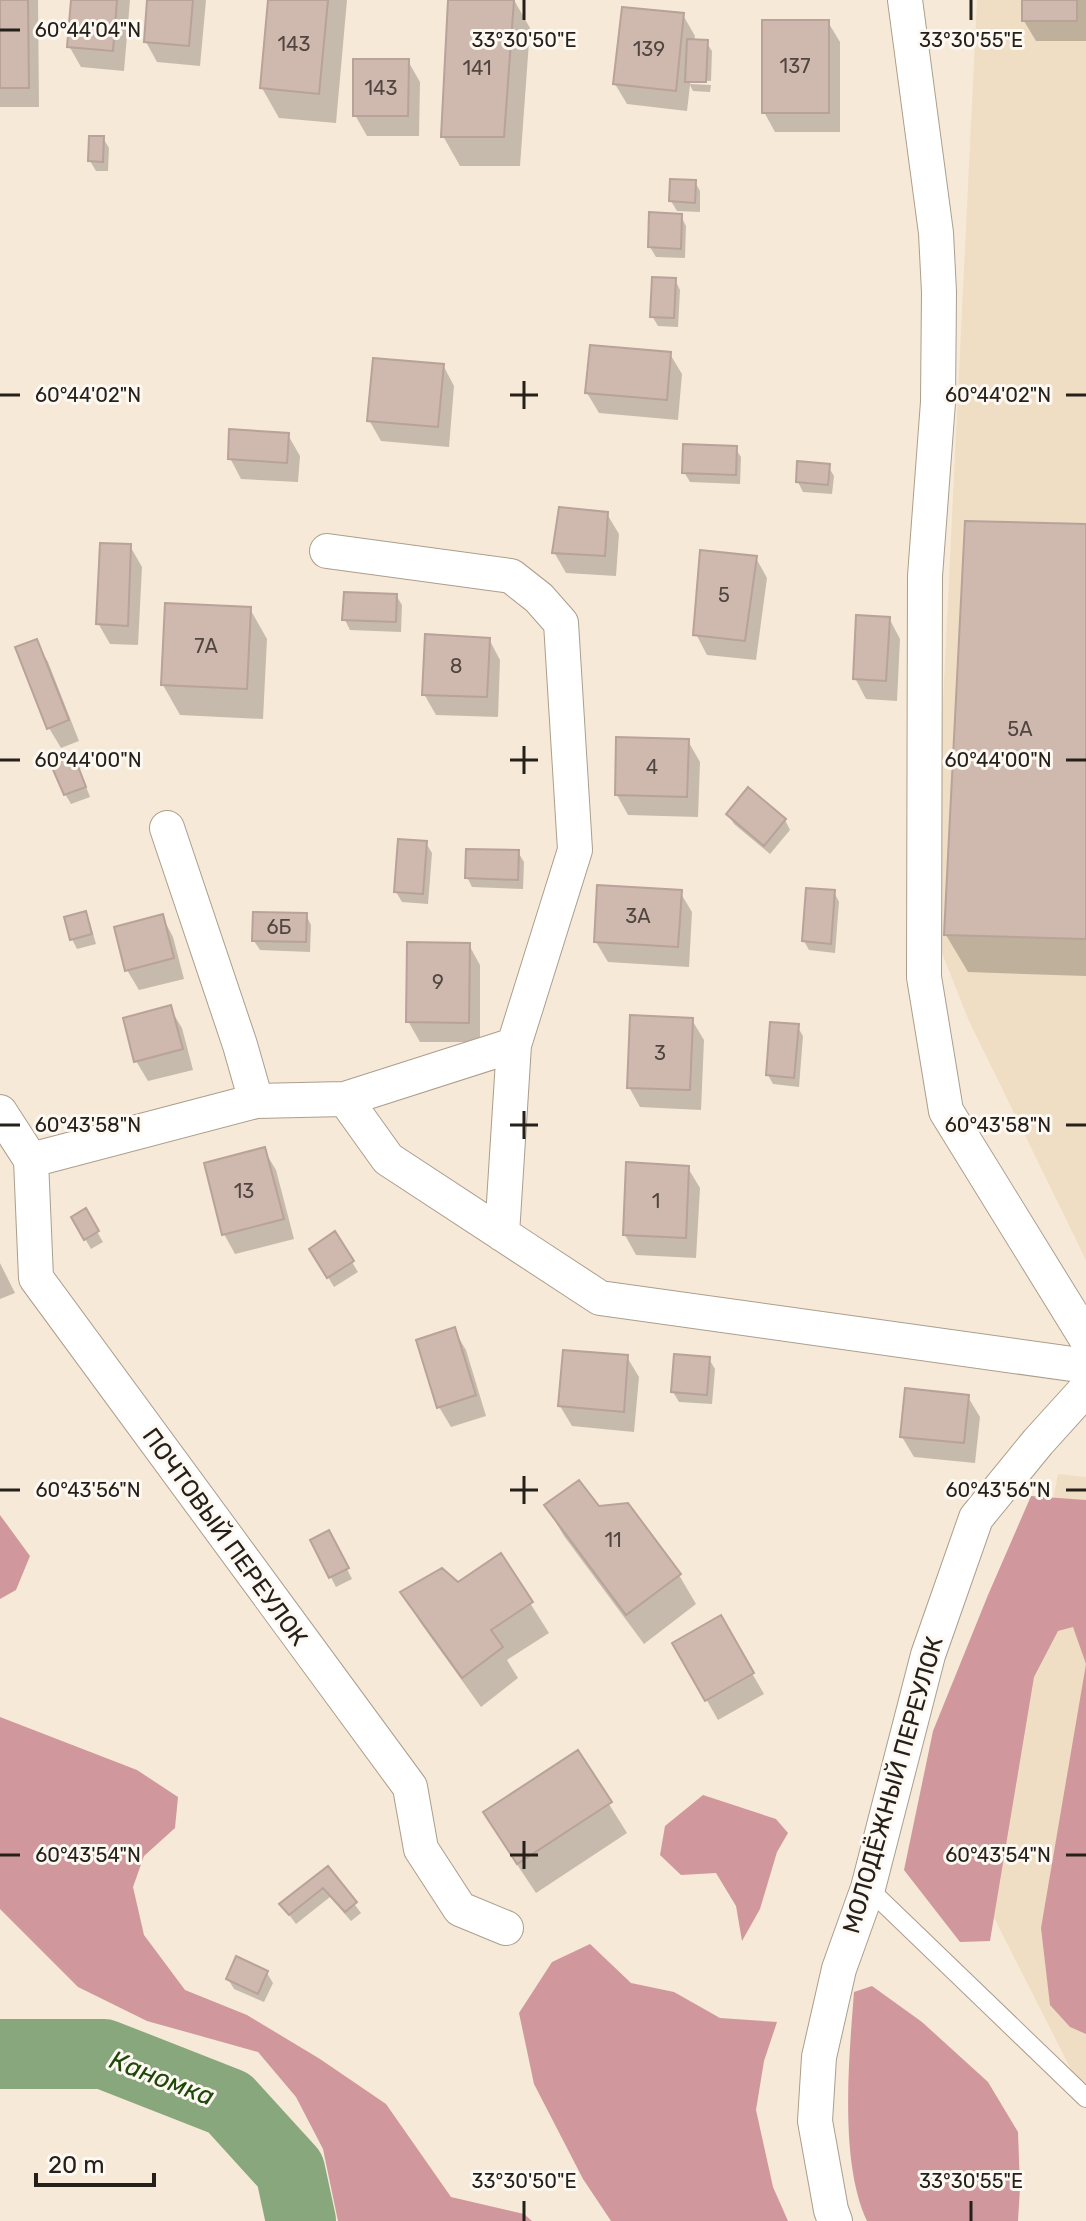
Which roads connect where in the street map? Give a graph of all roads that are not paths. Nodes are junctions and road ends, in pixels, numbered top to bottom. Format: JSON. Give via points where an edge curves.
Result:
{"nodes":[{"id":1,"x":905,"y":0,"type":"edge"},
{"id":2,"x":327,"y":551,"type":"dead end"},
{"id":3,"x":167,"y":828,"type":"dead end"},
{"id":4,"x":514,"y":1045,"type":"junction"},
{"id":5,"x":345,"y":1099,"type":"junction"},
{"id":6,"x":256,"y":1101,"type":"junction"},
{"id":7,"x":0,"y":1112,"type":"edge"},
{"id":8,"x":31,"y":1160,"type":"junction"},
{"id":9,"x":502,"y":1234,"type":"junction"},
{"id":10,"x":1086,"y":1338,"type":"edge"},
{"id":11,"x":1086,"y":1366,"type":"edge"},
{"id":12,"x":1086,"y":1389,"type":"edge"},
{"id":13,"x":868,"y":1888,"type":"junction"},
{"id":14,"x":506,"y":1928,"type":"dead end"},
{"id":15,"x":1086,"y":2098,"type":"edge"},
{"id":16,"x":835,"y":2221,"type":"edge"}],
"edges":[{"from":1,"to":10,"type":"street","via":[[939,292],[938,402],[925,576],[924,977],[946,1111]]},
{"from":2,"to":4,"type":"street","via":[[511,576],[561,623],[575,850]]},
{"from":3,"to":6,"type":"street"},
{"from":4,"to":5,"type":"street"},
{"from":4,"to":9,"type":"street"},
{"from":5,"to":6,"type":"street"},
{"from":5,"to":9,"type":"street","via":[[388,1159]]},
{"from":6,"to":8,"type":"street"},
{"from":7,"to":8,"type":"street"},
{"from":8,"to":14,"type":"street","name":"ПОЧТОВЫЙ ПЕРЕУЛОК","via":[[36,1278],[410,1787],[421,1849],[460,1909]]},
{"from":9,"to":11,"type":"street","via":[[600,1298]]},
{"from":12,"to":13,"type":"street","name":"МОЛОДЁЖНЫЙ ПЕРЕУЛОК","via":[[976,1518],[928,1655]]},
{"from":13,"to":15,"type":"lane"},
{"from":13,"to":16,"type":"street","name":"МОЛОДЁЖНЫЙ ПЕРЕУЛОК","via":[[839,1969],[819,2057],[815,2121]]}]}
